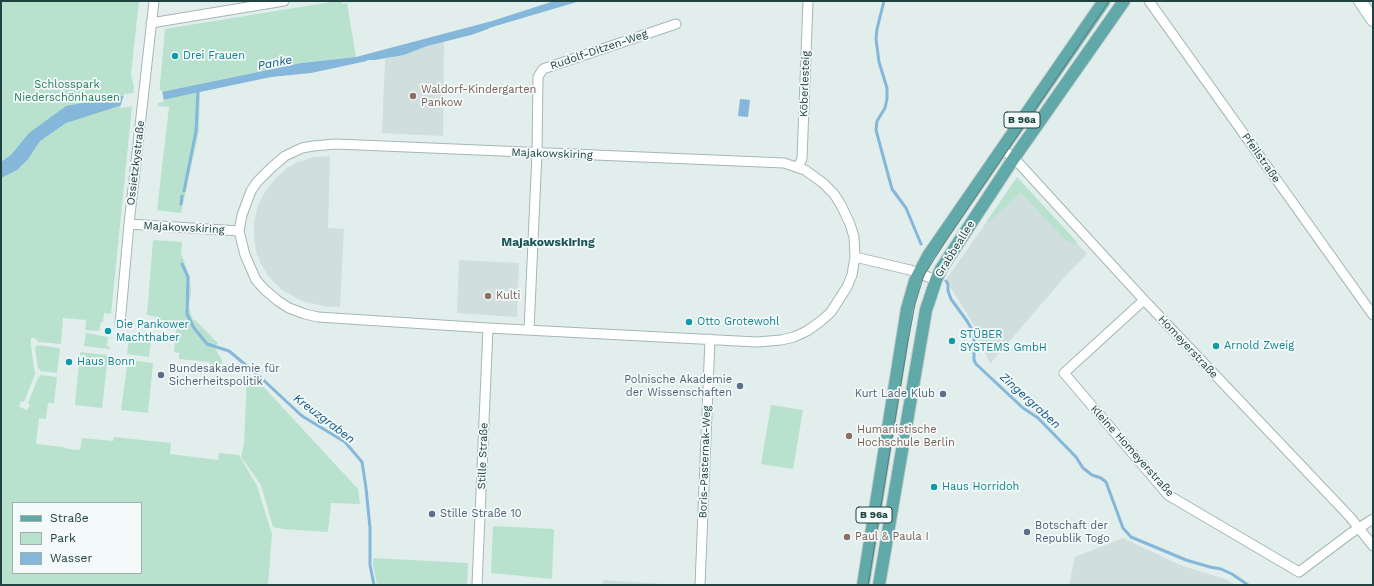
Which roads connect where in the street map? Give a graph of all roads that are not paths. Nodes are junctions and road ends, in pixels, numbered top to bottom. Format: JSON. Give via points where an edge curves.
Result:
{"nodes":[{"id":1,"x":154,"y":1,"type":"edge"},
{"id":2,"x":284,"y":1,"type":"edge"},
{"id":3,"x":808,"y":1,"type":"edge"},
{"id":4,"x":1104,"y":1,"type":"edge"},
{"id":5,"x":1124,"y":1,"type":"edge"},
{"id":6,"x":1149,"y":1,"type":"edge"},
{"id":7,"x":1360,"y":1,"type":"edge"},
{"id":8,"x":1373,"y":20,"type":"edge"},
{"id":9,"x":151,"y":23,"type":"junction"},
{"id":10,"x":676,"y":24,"type":"dead end"},
{"id":11,"x":1002,"y":149,"type":"junction"},
{"id":12,"x":537,"y":153,"type":"junction"},
{"id":13,"x":1014,"y":158,"type":"junction"},
{"id":14,"x":798,"y":167,"type":"junction"},
{"id":15,"x":129,"y":224,"type":"junction"},
{"id":16,"x":239,"y":231,"type":"junction"},
{"id":17,"x":855,"y":257,"type":"junction"},
{"id":18,"x":919,"y":272,"type":"junction"},
{"id":19,"x":936,"y":280,"type":"junction"},
{"id":20,"x":1144,"y":300,"type":"junction"},
{"id":21,"x":1373,"y":315,"type":"edge"},
{"id":22,"x":120,"y":324,"type":"dead end"},
{"id":23,"x":488,"y":328,"type":"junction"},
{"id":24,"x":529,"y":330,"type":"junction"},
{"id":25,"x":710,"y":339,"type":"junction"},
{"id":26,"x":1373,"y":519,"type":"edge"},
{"id":27,"x":1359,"y":528,"type":"junction"},
{"id":28,"x":1373,"y":546,"type":"edge"},
{"id":29,"x":478,"y":585,"type":"edge"},
{"id":30,"x":700,"y":585,"type":"edge"},
{"id":31,"x":863,"y":585,"type":"edge"},
{"id":32,"x":879,"y":585,"type":"edge"}],
"edges":[{"from":1,"to":9,"type":"street","name":"Ossietzkystraße"},
{"from":2,"to":9,"type":"street"},
{"from":3,"to":14,"type":"street","name":"Köberlesteig","via":[[802,159]]},
{"from":4,"to":11,"type":"main road","name":"Grabbeallee","number":"B 96a"},
{"from":5,"to":13,"type":"main road","name":"Grabbeallee","number":"B 96a"},
{"from":6,"to":21,"type":"street","name":"Pfeilstraße"},
{"from":7,"to":8,"type":"main road"},
{"from":9,"to":15,"type":"street","name":"Ossietzkystraße"},
{"from":10,"to":12,"type":"street","name":"Rudolf-Ditzen-Weg","via":[[543,69],[538,77]]},
{"from":11,"to":13,"type":"street","name":"Homeyerstraße"},
{"from":11,"to":18,"type":"main road","name":"Grabbeallee","number":"B 96a"},
{"from":12,"to":14,"type":"street","name":"Majakowskiring","via":[[784,163]]},
{"from":12,"to":16,"type":"street","name":"Majakowskiring","via":[[336,144],[302,148],[285,156],[257,182],[247,200]]},
{"from":12,"to":24,"type":"street","name":"Rudolf-Ditzen-Weg"},
{"from":13,"to":19,"type":"main road","name":"Grabbeallee","number":"B 96a"},
{"from":13,"to":20,"type":"street","name":"Homeyerstraße"},
{"from":14,"to":17,"type":"street","name":"Majakowskiring","via":[[823,183],[837,200],[850,224],[854,237]]},
{"from":15,"to":16,"type":"street","name":"Majakowskiring"},
{"from":15,"to":22,"type":"street","name":"Ossietzkystraße"},
{"from":16,"to":23,"type":"street","name":"Majakowskiring","via":[[244,255],[256,280],[278,301],[300,312],[318,317]]},
{"from":17,"to":18,"type":"street"},
{"from":17,"to":25,"type":"street","name":"Majakowskiring","via":[[852,275],[839,300],[825,317],[807,331],[788,339],[758,342]]},
{"from":18,"to":19,"type":"street"},
{"from":18,"to":31,"type":"main road","name":"Grabbeallee","number":"B 96a","via":[[907,309]]},
{"from":19,"to":32,"type":"main road","name":"Grabbeallee","number":"B 96a","via":[[926,310]]},
{"from":20,"to":27,"type":"street","name":"Homeyerstraße"},
{"from":20,"to":27,"type":"street","name":"Kleine Homeyerstraße","via":[[1064,373],[1168,495],[1299,572]]},
{"from":23,"to":24,"type":"street","name":"Majakowskiring"},
{"from":23,"to":29,"type":"street","name":"Stille Straße"},
{"from":24,"to":25,"type":"street","name":"Majakowskiring"},
{"from":25,"to":30,"type":"street","name":"Boris-Pasternak-Weg"},
{"from":26,"to":27,"type":"street"},
{"from":27,"to":28,"type":"street","name":"Homeyerstraße"}]}
